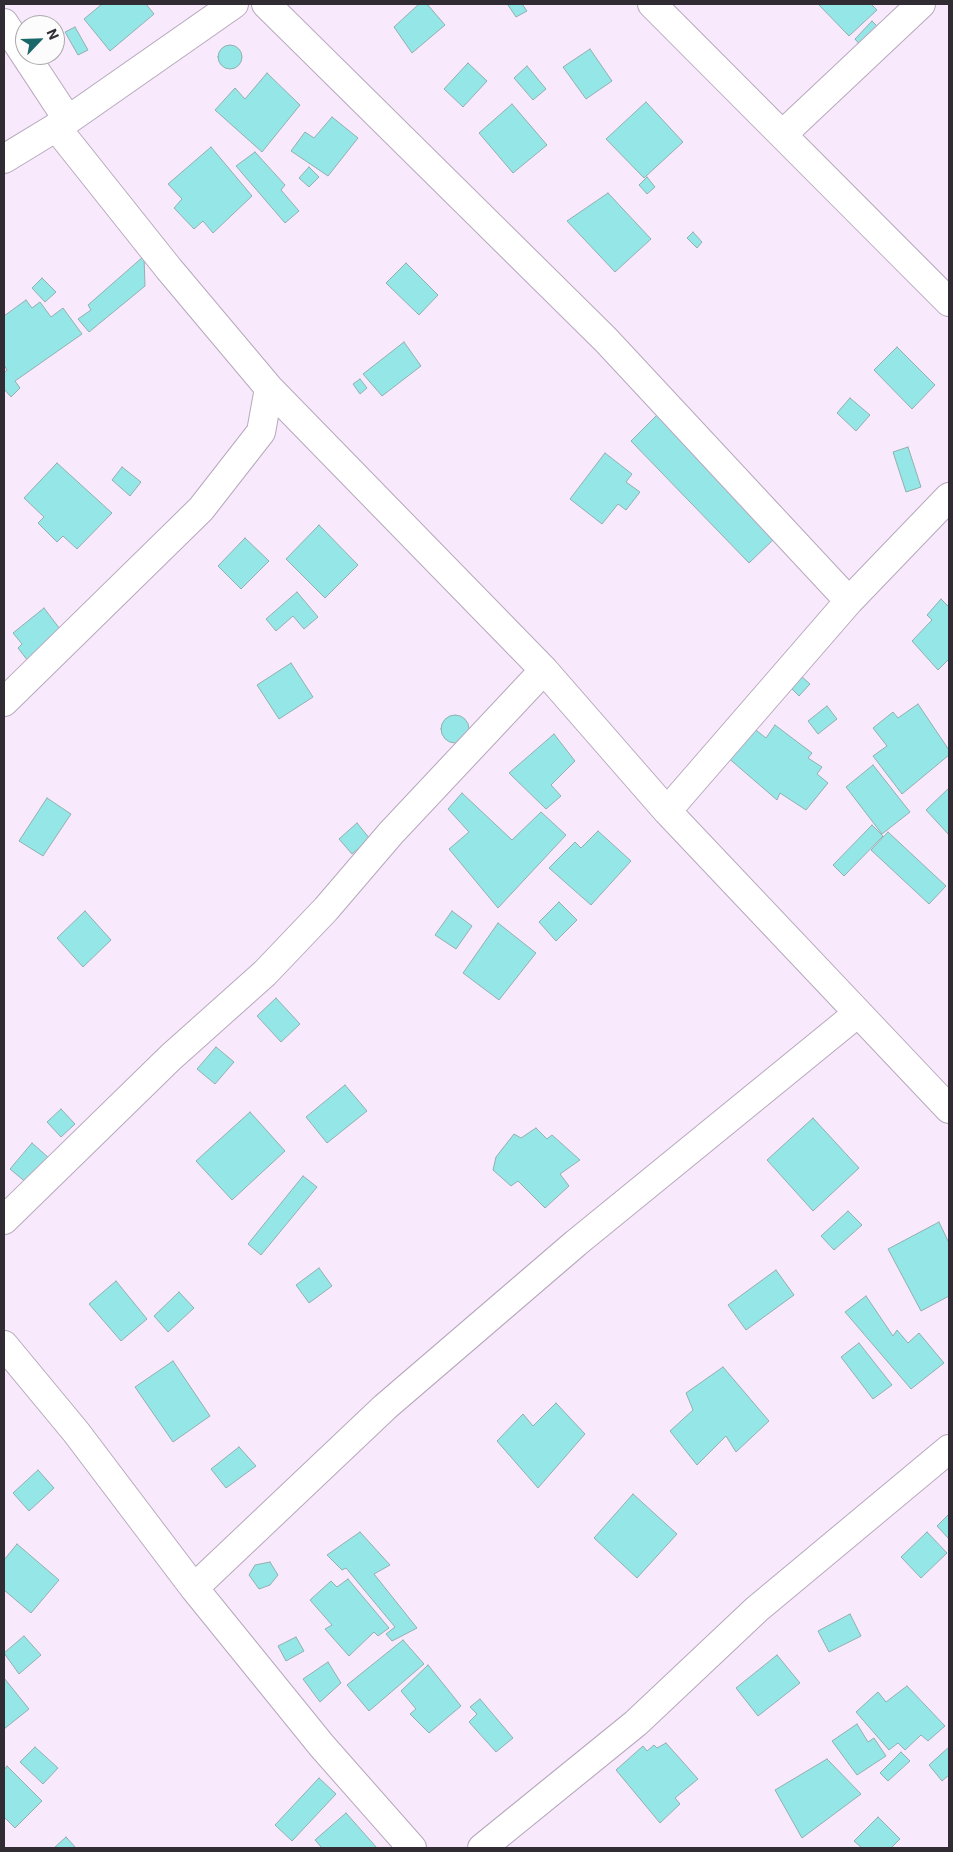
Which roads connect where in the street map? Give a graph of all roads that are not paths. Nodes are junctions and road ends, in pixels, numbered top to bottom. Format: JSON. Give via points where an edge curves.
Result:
{"nodes":[{"id":1,"x":234,"y":4,"type":"edge"},
{"id":2,"x":266,"y":4,"type":"edge"},
{"id":3,"x":652,"y":4,"type":"edge"},
{"id":4,"x":920,"y":4,"type":"edge"},
{"id":5,"x":4,"y":23,"type":"edge"},
{"id":6,"x":62,"y":124,"type":"junction"},
{"id":7,"x":783,"y":134,"type":"junction"},
{"id":8,"x":4,"y":159,"type":"edge"},
{"id":9,"x":949,"y":302,"type":"edge"},
{"id":10,"x":269,"y":388,"type":"junction"},
{"id":11,"x":949,"y":497,"type":"edge"},
{"id":12,"x":849,"y":601,"type":"junction"},
{"id":13,"x":544,"y":670,"type":"junction"},
{"id":14,"x":4,"y":702,"type":"edge"},
{"id":15,"x":667,"y":811,"type":"junction"},
{"id":16,"x":858,"y":1013,"type":"junction"},
{"id":17,"x":946,"y":1099,"type":"edge"},
{"id":18,"x":4,"y":1220,"type":"edge"},
{"id":19,"x":4,"y":1345,"type":"edge"},
{"id":20,"x":949,"y":1449,"type":"edge"},
{"id":21,"x":194,"y":1588,"type":"junction"},
{"id":22,"x":412,"y":1848,"type":"edge"},
{"id":23,"x":482,"y":1848,"type":"edge"}],
"edges":[{"from":1,"to":6,"type":"street"},
{"from":2,"to":12,"type":"street","via":[[606,340]]},
{"from":3,"to":7,"type":"street"},
{"from":4,"to":7,"type":"street"},
{"from":5,"to":6,"type":"street"},
{"from":6,"to":8,"type":"street"},
{"from":6,"to":10,"type":"street","via":[[169,269]]},
{"from":7,"to":9,"type":"street"},
{"from":10,"to":13,"type":"street"},
{"from":10,"to":14,"type":"street","via":[[261,432],[201,509]]},
{"from":11,"to":12,"type":"street"},
{"from":12,"to":15,"type":"street"},
{"from":13,"to":15,"type":"street"},
{"from":13,"to":18,"type":"street","via":[[265,973],[171,1057]]},
{"from":15,"to":16,"type":"street"},
{"from":16,"to":17,"type":"street"},
{"from":16,"to":21,"type":"street","via":[[576,1243],[392,1400]]},
{"from":19,"to":21,"type":"street","via":[[76,1432]]},
{"from":20,"to":23,"type":"street","via":[[757,1609],[636,1723]]},
{"from":21,"to":22,"type":"street","via":[[322,1746]]}]}
